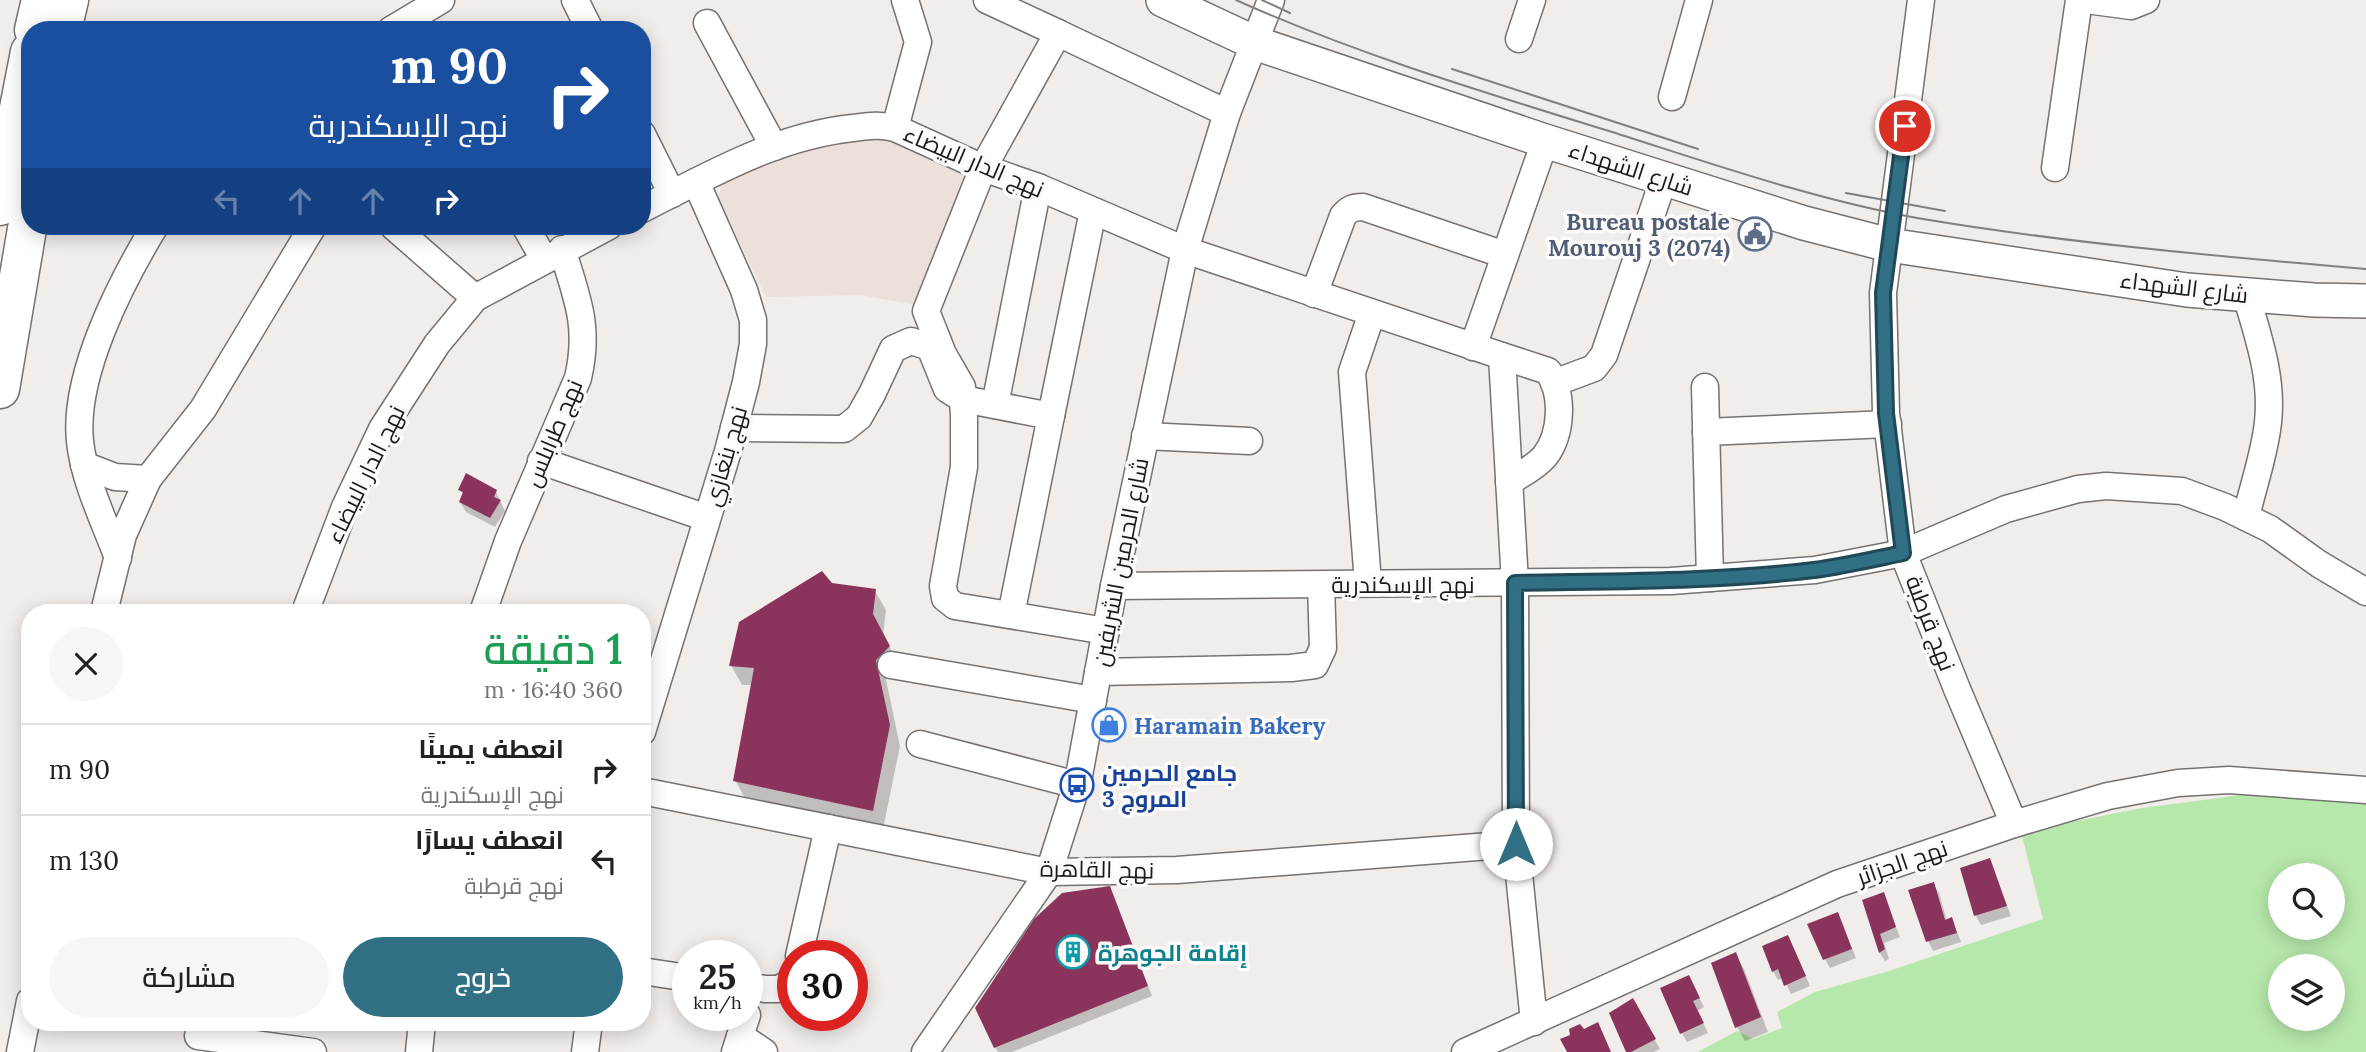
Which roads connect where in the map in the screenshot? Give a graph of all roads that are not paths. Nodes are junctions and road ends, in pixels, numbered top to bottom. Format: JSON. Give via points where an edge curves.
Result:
{"nodes":[{"id":1,"x":41,"y":0,"type":"edge"},
{"id":2,"x":69,"y":0,"type":"edge"},
{"id":3,"x":441,"y":0,"type":"edge"},
{"id":4,"x":575,"y":0,"type":"edge"},
{"id":5,"x":905,"y":0,"type":"edge"},
{"id":6,"x":987,"y":0,"type":"edge"},
{"id":7,"x":1163,"y":0,"type":"edge"},
{"id":8,"x":1271,"y":0,"type":"edge"},
{"id":9,"x":1532,"y":0,"type":"edge"},
{"id":10,"x":1699,"y":0,"type":"edge"},
{"id":11,"x":1921,"y":0,"type":"edge"},
{"id":12,"x":2079,"y":0,"type":"edge"},
{"id":13,"x":2086,"y":0,"type":"edge"},
{"id":14,"x":2146,"y":0,"type":"edge"},
{"id":15,"x":1018,"y":7,"type":"edge"},
{"id":16,"x":36,"y":21,"type":"edge"},
{"id":17,"x":64,"y":21,"type":"edge"},
{"id":18,"x":406,"y":21,"type":"edge"},
{"id":19,"x":586,"y":21,"type":"edge"},
{"id":20,"x":707,"y":23,"type":"dead end"},
{"id":21,"x":1058,"y":33,"type":"junction"},
{"id":22,"x":1519,"y":39,"type":"dead end"},
{"id":23,"x":1255,"y":43,"type":"junction"},
{"id":24,"x":1672,"y":97,"type":"dead end"},
{"id":25,"x":21,"y":98,"type":"edge"},
{"id":26,"x":1227,"y":113,"type":"junction"},
{"id":27,"x":895,"y":128,"type":"junction"},
{"id":28,"x":1545,"y":141,"type":"junction"},
{"id":29,"x":774,"y":146,"type":"junction"},
{"id":30,"x":651,"y":152,"type":"edge"},
{"id":31,"x":983,"y":168,"type":"junction"},
{"id":32,"x":2055,"y":168,"type":"dead end"},
{"id":33,"x":1664,"y":178,"type":"junction"},
{"id":34,"x":696,"y":182,"type":"junction"},
{"id":35,"x":1038,"y":187,"type":"junction"},
{"id":36,"x":672,"y":194,"type":"junction"},
{"id":37,"x":651,"y":204,"type":"edge"},
{"id":38,"x":0,"y":206,"type":"edge"},
{"id":39,"x":1093,"y":211,"type":"junction"},
{"id":40,"x":26,"y":235,"type":"edge"},
{"id":41,"x":149,"y":235,"type":"edge"},
{"id":42,"x":308,"y":235,"type":"edge"},
{"id":43,"x":403,"y":235,"type":"edge"},
{"id":44,"x":534,"y":235,"type":"edge"},
{"id":45,"x":591,"y":235,"type":"edge"},
{"id":46,"x":1889,"y":245,"type":"junction"},
{"id":47,"x":1185,"y":250,"type":"junction"},
{"id":48,"x":553,"y":254,"type":"junction"},
{"id":49,"x":1505,"y":255,"type":"junction"},
{"id":50,"x":1314,"y":294,"type":"junction"},
{"id":51,"x":2246,"y":295,"type":"junction"},
{"id":52,"x":475,"y":298,"type":"junction"},
{"id":53,"x":2366,"y":300,"type":"edge"},
{"id":54,"x":1372,"y":313,"type":"junction"},
{"id":55,"x":1473,"y":347,"type":"junction"},
{"id":56,"x":1502,"y":356,"type":"junction"},
{"id":57,"x":1554,"y":383,"type":"junction"},
{"id":58,"x":1705,"y":387,"type":"dead end"},
{"id":59,"x":0,"y":389,"type":"edge"},
{"id":60,"x":963,"y":399,"type":"junction"},
{"id":61,"x":995,"y":405,"type":"junction"},
{"id":62,"x":1051,"y":416,"type":"junction"},
{"id":63,"x":1888,"y":424,"type":"junction"},
{"id":64,"x":734,"y":428,"type":"junction"},
{"id":65,"x":1706,"y":432,"type":"junction"},
{"id":66,"x":1145,"y":436,"type":"junction"},
{"id":67,"x":1249,"y":441,"type":"dead end"},
{"id":68,"x":541,"y":461,"type":"junction"},
{"id":69,"x":84,"y":465,"type":"junction"},
{"id":70,"x":148,"y":479,"type":"junction"},
{"id":71,"x":1509,"y":482,"type":"junction"},
{"id":72,"x":2246,"y":517,"type":"junction"},
{"id":73,"x":707,"y":518,"type":"junction"},
{"id":74,"x":1903,"y":553,"type":"junction"},
{"id":75,"x":118,"y":558,"type":"junction"},
{"id":76,"x":1710,"y":578,"type":"junction"},
{"id":77,"x":1368,"y":583,"type":"junction"},
{"id":78,"x":1515,"y":583,"type":"junction"},
{"id":79,"x":1321,"y":584,"type":"junction"},
{"id":80,"x":1114,"y":586,"type":"junction"},
{"id":81,"x":2366,"y":592,"type":"edge"},
{"id":82,"x":106,"y":604,"type":"edge"},
{"id":83,"x":308,"y":604,"type":"edge"},
{"id":84,"x":485,"y":604,"type":"edge"},
{"id":85,"x":1011,"y":615,"type":"junction"},
{"id":86,"x":1106,"y":631,"type":"junction"},
{"id":87,"x":891,"y":665,"type":"dead end"},
{"id":88,"x":1098,"y":672,"type":"junction"},
{"id":89,"x":1093,"y":700,"type":"junction"},
{"id":90,"x":651,"y":702,"type":"edge"},
{"id":91,"x":920,"y":744,"type":"dead end"},
{"id":92,"x":1077,"y":785,"type":"junction"},
{"id":93,"x":2366,"y":790,"type":"edge"},
{"id":94,"x":651,"y":793,"type":"edge"},
{"id":95,"x":2014,"y":824,"type":"junction"},
{"id":96,"x":828,"y":828,"type":"junction"},
{"id":97,"x":1516,"y":844,"type":"junction"},
{"id":98,"x":1049,"y":872,"type":"junction"},
{"id":99,"x":803,"y":940,"type":"edge"},
{"id":100,"x":651,"y":972,"type":"edge"},
{"id":101,"x":672,"y":976,"type":"edge"},
{"id":102,"x":1534,"y":1022,"type":"junction"},
{"id":103,"x":24,"y":1031,"type":"edge"},
{"id":104,"x":421,"y":1031,"type":"edge"},
{"id":105,"x":588,"y":1031,"type":"edge"},
{"id":106,"x":744,"y":1031,"type":"edge"},
{"id":107,"x":198,"y":1037,"type":"edge"},
{"id":108,"x":20,"y":1052,"type":"edge"},
{"id":109,"x":313,"y":1052,"type":"edge"},
{"id":110,"x":419,"y":1052,"type":"edge"},
{"id":111,"x":585,"y":1052,"type":"edge"},
{"id":112,"x":764,"y":1052,"type":"edge"},
{"id":113,"x":925,"y":1052,"type":"edge"},
{"id":114,"x":1465,"y":1052,"type":"edge"}],
"edges":[{"from":1,"to":16,"type":"highway"},
{"from":2,"to":17,"type":"highway"},
{"from":3,"to":18,"type":"street"},
{"from":4,"to":19,"type":"street"},
{"from":5,"to":27,"type":"street","via":[[919,42]]},
{"from":6,"to":15,"type":"street"},
{"from":7,"to":23,"type":"main road","name":"شارع الشهداء"},
{"from":8,"to":23,"type":"street","name":"شارع الحرمين الشريفين"},
{"from":9,"to":22,"type":"street"},
{"from":10,"to":24,"type":"street"},
{"from":11,"to":46,"type":"street"},
{"from":12,"to":32,"type":"street"},
{"from":13,"to":14,"type":"street","via":[[2132,6]]},
{"from":15,"to":21,"type":"street"},
{"from":20,"to":29,"type":"street"},
{"from":21,"to":26,"type":"street"},
{"from":21,"to":31,"type":"street"},
{"from":23,"to":26,"type":"street","name":"شارع الحرمين الشريفين"},
{"from":23,"to":28,"type":"main road","name":"شارع الشهداء"},
{"from":25,"to":38,"type":"highway"},
{"from":26,"to":47,"type":"street","name":"شارع الحرمين الشريفين"},
{"from":27,"to":29,"type":"street","name":"نهج الدار البيضاء","via":[[834,130]]},
{"from":27,"to":31,"type":"street","name":"نهج الدار البيضاء"},
{"from":28,"to":33,"type":"main road","name":"شارع الشهداء"},
{"from":28,"to":49,"type":"street"},
{"from":29,"to":34,"type":"street","name":"نهج الدار البيضاء"},
{"from":30,"to":36,"type":"street"},
{"from":31,"to":35,"type":"street","name":"نهج الدار البيضاء"},
{"from":31,"to":60,"type":"street","via":[[926,312],[962,387]]},
{"from":33,"to":46,"type":"main road","name":"شارع الشهداء"},
{"from":33,"to":57,"type":"street","via":[[1604,355],[1594,368]]},
{"from":34,"to":36,"type":"street","name":"نهج الدار البيضاء"},
{"from":34,"to":64,"type":"street","name":"نهج بنغازي","via":[[753,320],[746,382]]},
{"from":35,"to":39,"type":"street","name":"نهج الدار البيضاء"},
{"from":35,"to":61,"type":"street"},
{"from":36,"to":37,"type":"street","name":"نهج الدار البيضاء"},
{"from":39,"to":47,"type":"street","name":"نهج الدار البيضاء"},
{"from":39,"to":62,"type":"street"},
{"from":40,"to":59,"type":"highway"},
{"from":41,"to":69,"type":"street","via":[[111,309],[92,364],[80,419]]},
{"from":42,"to":70,"type":"street","via":[[203,408]]},
{"from":43,"to":52,"type":"street"},
{"from":44,"to":48,"type":"street","name":"نهج طرابلس"},
{"from":45,"to":48,"type":"street","name":"نهج الدار البيضاء"},
{"from":46,"to":51,"type":"main road","name":"شارع الشهداء"},
{"from":46,"to":63,"type":"street","name":"نهج قرطبة","via":[[1883,293]]},
{"from":47,"to":50,"type":"street","name":"نهج الدار البيضاء"},
{"from":47,"to":66,"type":"street","name":"شارع الحرمين الشريفين"},
{"from":48,"to":52,"type":"street","name":"نهج الدار البيضاء"},
{"from":48,"to":68,"type":"street","name":"نهج طرابلس","via":[[584,325],[584,344],[578,378]]},
{"from":49,"to":50,"type":"street","via":[[1356,207],[1343,216]]},
{"from":49,"to":55,"type":"street"},
{"from":50,"to":54,"type":"street","name":"نهج الدار البيضاء"},
{"from":51,"to":53,"type":"main road","name":"شارع الشهداء"},
{"from":51,"to":72,"type":"street","via":[[2269,395],[2268,423]]},
{"from":52,"to":83,"type":"street","name":"نهج الدار البيضاء","via":[[437,344],[382,429],[345,507]]},
{"from":54,"to":55,"type":"street","name":"نهج الدار البيضاء"},
{"from":54,"to":77,"type":"street","via":[[1352,372]]},
{"from":55,"to":56,"type":"street","name":"نهج الدار البيضاء"},
{"from":56,"to":57,"type":"street","name":"نهج الدار البيضاء","via":[[1548,371]]},
{"from":56,"to":71,"type":"street"},
{"from":57,"to":71,"type":"street","via":[[1559,410],[1550,448]]},
{"from":58,"to":65,"type":"street"},
{"from":60,"to":61,"type":"street"},
{"from":60,"to":64,"type":"street","via":[[947,389],[930,347],[911,341],[893,349],[859,417],[844,429]]},
{"from":60,"to":85,"type":"street","via":[[964,467],[943,586],[945,598],[955,606]]},
{"from":61,"to":62,"type":"street"},
{"from":62,"to":85,"type":"street"},
{"from":63,"to":65,"type":"street"},
{"from":63,"to":74,"type":"street","name":"نهج قرطبة"},
{"from":64,"to":73,"type":"street","name":"نهج بنغازي"},
{"from":65,"to":76,"type":"street"},
{"from":66,"to":67,"type":"street"},
{"from":66,"to":80,"type":"street","name":"شارع الحرمين الشريفين"},
{"from":68,"to":73,"type":"street"},
{"from":68,"to":84,"type":"street","name":"نهج طرابلس"},
{"from":69,"to":70,"type":"street","via":[[116,477]]},
{"from":69,"to":75,"type":"street"},
{"from":70,"to":75,"type":"street"},
{"from":71,"to":78,"type":"street"},
{"from":72,"to":74,"type":"street","name":"نهج الإسكندرية","via":[[2182,491],[2106,486],[2006,509]]},
{"from":72,"to":81,"type":"street","name":"نهج الإسكندرية"},
{"from":73,"to":90,"type":"street","name":"نهج بنغازي"},
{"from":74,"to":76,"type":"street","name":"نهج الإسكندرية","via":[[1815,570]]},
{"from":74,"to":95,"type":"street","name":"نهج قرطبة"},
{"from":75,"to":82,"type":"street"},
{"from":76,"to":78,"type":"street","name":"نهج الإسكندرية"},
{"from":77,"to":78,"type":"street","name":"نهج الإسكندرية"},
{"from":77,"to":79,"type":"street","name":"نهج الإسكندرية"},
{"from":78,"to":97,"type":"street"},
{"from":79,"to":80,"type":"street","name":"نهج الإسكندرية"},
{"from":79,"to":88,"type":"street","via":[[1323,648],[1315,665]]},
{"from":80,"to":86,"type":"street","name":"شارع الحرمين الشريفين"},
{"from":85,"to":86,"type":"street"},
{"from":86,"to":88,"type":"street","name":"شارع الحرمين الشريفين"},
{"from":87,"to":89,"type":"street"},
{"from":88,"to":89,"type":"street","name":"شارع الحرمين الشريفين"},
{"from":89,"to":92,"type":"street","name":"شارع الحرمين الشريفين"},
{"from":91,"to":92,"type":"street"},
{"from":92,"to":98,"type":"street","name":"شارع الحرمين الشريفين"},
{"from":93,"to":95,"type":"street","name":"نهج الجزائر","via":[[2229,780],[2178,783],[2108,796]]},
{"from":94,"to":96,"type":"street","name":"نهج القاهرة"},
{"from":95,"to":102,"type":"street","name":"نهج الجزائر","via":[[1837,884]]},
{"from":96,"to":98,"type":"street","name":"نهج القاهرة"},
{"from":96,"to":99,"type":"street"},
{"from":97,"to":98,"type":"street","name":"نهج القاهرة","via":[[1177,870]]},
{"from":97,"to":102,"type":"street"},
{"from":98,"to":113,"type":"street","name":"شارع الحرمين الشريفين"},
{"from":100,"to":101,"type":"street"},
{"from":102,"to":114,"type":"street","name":"نهج الجزائر"},
{"from":103,"to":108,"type":"street"},
{"from":104,"to":110,"type":"street"},
{"from":105,"to":111,"type":"street"},
{"from":106,"to":112,"type":"street"},
{"from":107,"to":109,"type":"street"}]}
